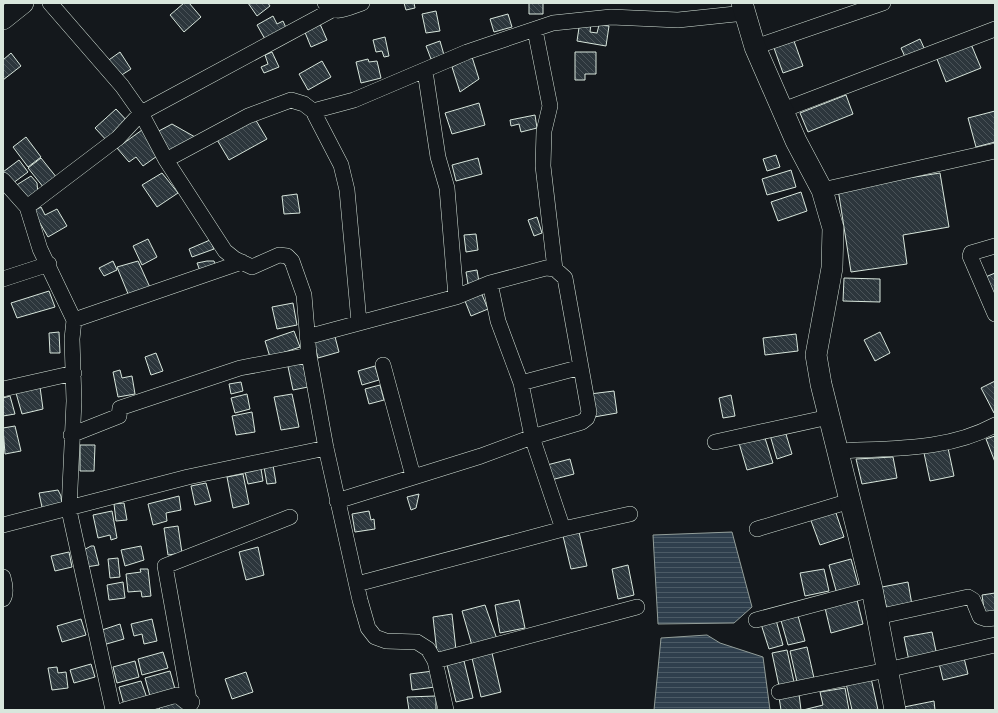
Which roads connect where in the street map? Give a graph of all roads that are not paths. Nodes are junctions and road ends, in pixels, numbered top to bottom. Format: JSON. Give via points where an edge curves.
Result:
{"nodes":[{"id":1,"x":23,"y":3,"type":"edge"},
{"id":2,"x":50,"y":3,"type":"edge"},
{"id":3,"x":362,"y":3,"type":"edge"},
{"id":4,"x":883,"y":3,"type":"edge"},
{"id":5,"x":329,"y":6,"type":"edge"},
{"id":6,"x":744,"y":8,"type":"edge"},
{"id":7,"x":3,"y":19,"type":"edge"},
{"id":8,"x":995,"y":29,"type":"edge"},
{"id":9,"x":535,"y":30,"type":"junction"},
{"id":10,"x":755,"y":47,"type":"junction"},
{"id":11,"x":425,"y":71,"type":"junction"},
{"id":12,"x":783,"y":110,"type":"junction"},
{"id":13,"x":313,"y":111,"type":"junction"},
{"id":14,"x":141,"y":113,"type":"junction"},
{"id":15,"x":995,"y":151,"type":"edge"},
{"id":16,"x":166,"y":160,"type":"junction"},
{"id":17,"x":3,"y":180,"type":"edge"},
{"id":18,"x":822,"y":190,"type":"junction"},
{"id":19,"x":27,"y":206,"type":"junction"},
{"id":20,"x":995,"y":246,"type":"edge"},
{"id":21,"x":242,"y":262,"type":"junction"},
{"id":22,"x":49,"y":264,"type":"junction"},
{"id":23,"x":556,"y":269,"type":"junction"},
{"id":24,"x":3,"y":279,"type":"edge"},
{"id":25,"x":490,"y":283,"type":"junction"},
{"id":26,"x":456,"y":297,"type":"junction"},
{"id":27,"x":995,"y":314,"type":"edge"},
{"id":28,"x":74,"y":320,"type":"junction"},
{"id":29,"x":359,"y":322,"type":"junction"},
{"id":30,"x":307,"y":337,"type":"junction"},
{"id":31,"x":309,"y":355,"type":"junction"},
{"id":32,"x":383,"y":365,"type":"dead end"},
{"id":33,"x":581,"y":367,"type":"junction"},
{"id":34,"x":74,"y":373,"type":"junction"},
{"id":35,"x":521,"y":383,"type":"junction"},
{"id":36,"x":3,"y":389,"type":"edge"},
{"id":37,"x":829,"y":417,"type":"junction"},
{"id":38,"x":995,"y":425,"type":"edge"},
{"id":39,"x":72,"y":435,"type":"junction"},
{"id":40,"x":532,"y":437,"type":"junction"},
{"id":41,"x":715,"y":442,"type":"dead end"},
{"id":42,"x":326,"y":448,"type":"junction"},
{"id":43,"x":838,"y":451,"type":"junction"},
{"id":44,"x":413,"y":476,"type":"junction"},
{"id":45,"x":337,"y":501,"type":"junction"},
{"id":46,"x":850,"y":501,"type":"junction"},
{"id":47,"x":69,"y":510,"type":"junction"},
{"id":48,"x":630,"y":514,"type":"dead end"},
{"id":49,"x":290,"y":517,"type":"dead end"},
{"id":50,"x":3,"y":525,"type":"edge"},
{"id":51,"x":562,"y":529,"type":"junction"},
{"id":52,"x":757,"y":529,"type":"dead end"},
{"id":53,"x":3,"y":577,"type":"edge"},
{"id":54,"x":357,"y":584,"type":"junction"},
{"id":55,"x":872,"y":589,"type":"junction"},
{"id":56,"x":3,"y":600,"type":"edge"},
{"id":57,"x":637,"y":607,"type":"dead end"},
{"id":58,"x":877,"y":617,"type":"junction"},
{"id":59,"x":995,"y":618,"type":"edge"},
{"id":60,"x":756,"y":620,"type":"dead end"},
{"id":61,"x":995,"y":645,"type":"edge"},
{"id":62,"x":435,"y":661,"type":"junction"},
{"id":63,"x":887,"y":670,"type":"junction"},
{"id":64,"x":779,"y":692,"type":"dead end"},
{"id":65,"x":192,"y":707,"type":"edge"},
{"id":66,"x":113,"y":710,"type":"edge"},
{"id":67,"x":124,"y":710,"type":"edge"},
{"id":68,"x":446,"y":710,"type":"edge"},
{"id":69,"x":896,"y":710,"type":"edge"}],
"edges":[{"from":1,"to":7,"type":"street"},
{"from":2,"to":14,"type":"street","via":[[122,86]]},
{"from":3,"to":5,"type":"street","via":[[337,11]]},
{"from":4,"to":10,"type":"street"},
{"from":5,"to":14,"type":"street"},
{"from":6,"to":9,"type":"street","via":[[678,20],[611,17],[553,23]]},
{"from":6,"to":10,"type":"street"},
{"from":8,"to":12,"type":"street"},
{"from":9,"to":11,"type":"street","via":[[467,52]]},
{"from":9,"to":23,"type":"street","via":[[550,106],[544,131],[543,166]]},
{"from":10,"to":12,"type":"street"},
{"from":11,"to":13,"type":"street","via":[[354,100]]},
{"from":11,"to":26,"type":"street","via":[[438,157],[447,188]]},
{"from":12,"to":18,"type":"street"},
{"from":13,"to":16,"type":"street","via":[[304,104],[291,100],[248,116]]},
{"from":13,"to":29,"type":"street","via":[[341,165],[348,190]]},
{"from":14,"to":16,"type":"street"},
{"from":14,"to":19,"type":"street","via":[[118,138]]},
{"from":15,"to":18,"type":"street"},
{"from":16,"to":21,"type":"street","via":[[225,251],[235,260]]},
{"from":17,"to":19,"type":"street"},
{"from":18,"to":37,"type":"street","via":[[833,228],[832,268],[816,356]]},
{"from":19,"to":22,"type":"street","via":[[40,249]]},
{"from":20,"to":27,"type":"street","via":[[970,256]]},
{"from":21,"to":28,"type":"street"},
{"from":21,"to":30,"type":"street","via":[[252,267],[279,255],[287,256],[292,261],[304,295]]},
{"from":22,"to":24,"type":"street"},
{"from":22,"to":28,"type":"street"},
{"from":23,"to":25,"type":"street","via":[[546,268]]},
{"from":23,"to":33,"type":"street","via":[[565,278]]},
{"from":25,"to":26,"type":"street"},
{"from":25,"to":35,"type":"street","via":[[498,321]]},
{"from":26,"to":29,"type":"street"},
{"from":28,"to":34,"type":"street"},
{"from":29,"to":30,"type":"street"},
{"from":30,"to":31,"type":"street"},
{"from":31,"to":39,"type":"street","via":[[240,368],[120,408],[119,416]]},
{"from":31,"to":42,"type":"street"},
{"from":32,"to":44,"type":"street"},
{"from":33,"to":35,"type":"street"},
{"from":33,"to":40,"type":"street","via":[[589,412],[587,418],[582,422]]},
{"from":34,"to":36,"type":"street"},
{"from":34,"to":39,"type":"street"},
{"from":35,"to":40,"type":"street"},
{"from":37,"to":41,"type":"street"},
{"from":37,"to":43,"type":"street"},
{"from":38,"to":43,"type":"street","via":[[953,442],[918,447]]},
{"from":39,"to":47,"type":"street"},
{"from":40,"to":44,"type":"street","via":[[481,456]]},
{"from":40,"to":51,"type":"street"},
{"from":42,"to":45,"type":"street"},
{"from":42,"to":47,"type":"street","via":[[188,478]]},
{"from":43,"to":46,"type":"street"},
{"from":44,"to":45,"type":"street"},
{"from":45,"to":54,"type":"street"},
{"from":46,"to":52,"type":"street"},
{"from":46,"to":55,"type":"street"},
{"from":47,"to":50,"type":"street"},
{"from":47,"to":66,"type":"street"},
{"from":48,"to":51,"type":"street"},
{"from":49,"to":65,"type":"street","via":[[165,566]]},
{"from":51,"to":54,"type":"street"},
{"from":53,"to":56,"type":"street"},
{"from":54,"to":62,"type":"street","via":[[368,628],[375,637],[386,641],[417,642],[428,648]]},
{"from":55,"to":58,"type":"street"},
{"from":55,"to":60,"type":"street"},
{"from":57,"to":62,"type":"street"},
{"from":58,"to":59,"type":"street","via":[[968,597],[973,600],[980,617]]},
{"from":58,"to":63,"type":"street"},
{"from":61,"to":63,"type":"street"},
{"from":62,"to":68,"type":"street"},
{"from":63,"to":64,"type":"street"},
{"from":63,"to":69,"type":"street"},
{"from":65,"to":67,"type":"street","via":[[177,695]]}]}
